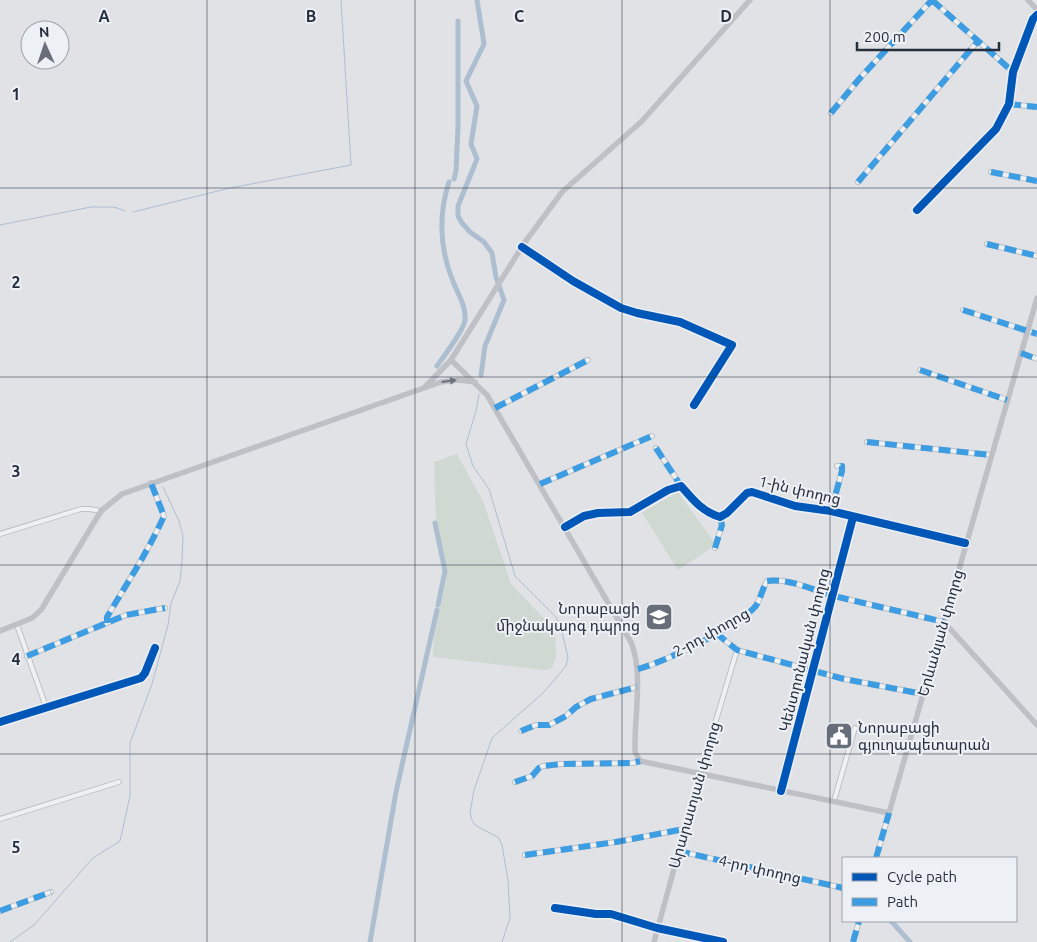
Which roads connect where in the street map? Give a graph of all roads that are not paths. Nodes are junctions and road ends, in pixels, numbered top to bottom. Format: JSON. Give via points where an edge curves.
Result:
{"nodes":[{"id":1,"x":750,"y":0,"type":"edge"},
{"id":2,"x":932,"y":0,"type":"edge"},
{"id":3,"x":1028,"y":0,"type":"edge"},
{"id":4,"x":1037,"y":10,"type":"edge"},
{"id":5,"x":1037,"y":15,"type":"edge"},
{"id":6,"x":978,"y":41,"type":"junction"},
{"id":7,"x":1013,"y":72,"type":"junction"},
{"id":8,"x":1008,"y":104,"type":"junction"},
{"id":9,"x":1037,"y":108,"type":"edge"},
{"id":10,"x":831,"y":113,"type":"dead end"},
{"id":11,"x":991,"y":172,"type":"dead end"},
{"id":12,"x":1037,"y":181,"type":"edge"},
{"id":13,"x":858,"y":182,"type":"dead end"},
{"id":14,"x":917,"y":210,"type":"dead end"},
{"id":15,"x":987,"y":244,"type":"dead end"},
{"id":16,"x":522,"y":247,"type":"junction"},
{"id":17,"x":1037,"y":256,"type":"edge"},
{"id":18,"x":1037,"y":298,"type":"edge"},
{"id":19,"x":963,"y":310,"type":"dead end"},
{"id":20,"x":1028,"y":331,"type":"junction"},
{"id":21,"x":1037,"y":334,"type":"edge"},
{"id":22,"x":1021,"y":353,"type":"junction"},
{"id":23,"x":1037,"y":359,"type":"edge"},
{"id":24,"x":451,"y":360,"type":"junction"},
{"id":25,"x":588,"y":360,"type":"dead end"},
{"id":26,"x":920,"y":370,"type":"dead end"},
{"id":27,"x":475,"y":382,"type":"junction"},
{"id":28,"x":423,"y":388,"type":"junction"},
{"id":29,"x":1008,"y":400,"type":"junction"},
{"id":30,"x":694,"y":405,"type":"dead end"},
{"id":31,"x":495,"y":408,"type":"junction"},
{"id":32,"x":652,"y":436,"type":"dead end"},
{"id":33,"x":867,"y":442,"type":"dead end"},
{"id":34,"x":656,"y":448,"type":"dead end"},
{"id":35,"x":992,"y":455,"type":"junction"},
{"id":36,"x":837,"y":466,"type":"dead end"},
{"id":37,"x":151,"y":483,"type":"junction"},
{"id":38,"x":540,"y":484,"type":"junction"},
{"id":39,"x":681,"y":486,"type":"junction"},
{"id":40,"x":831,"y":511,"type":"junction"},
{"id":41,"x":101,"y":512,"type":"junction"},
{"id":42,"x":720,"y":517,"type":"junction"},
{"id":43,"x":853,"y":517,"type":"junction"},
{"id":44,"x":565,"y":527,"type":"junction"},
{"id":45,"x":0,"y":534,"type":"edge"},
{"id":46,"x":966,"y":543,"type":"junction"},
{"id":47,"x":715,"y":548,"type":"dead end"},
{"id":48,"x":832,"y":595,"type":"junction"},
{"id":49,"x":165,"y":608,"type":"dead end"},
{"id":50,"x":944,"y":622,"type":"junction"},
{"id":51,"x":107,"y":623,"type":"junction"},
{"id":52,"x":17,"y":625,"type":"junction"},
{"id":53,"x":0,"y":631,"type":"edge"},
{"id":54,"x":716,"y":633,"type":"junction"},
{"id":55,"x":155,"y":648,"type":"dead end"},
{"id":56,"x":737,"y":650,"type":"junction"},
{"id":57,"x":27,"y":656,"type":"junction"},
{"id":58,"x":638,"y":668,"type":"junction"},
{"id":59,"x":812,"y":671,"type":"junction"},
{"id":60,"x":637,"y":687,"type":"junction"},
{"id":61,"x":923,"y":694,"type":"junction"},
{"id":62,"x":46,"y":707,"type":"junction"},
{"id":63,"x":0,"y":722,"type":"edge"},
{"id":64,"x":1037,"y":726,"type":"edge"},
{"id":65,"x":855,"y":728,"type":"dead end"},
{"id":66,"x":521,"y":731,"type":"dead end"},
{"id":67,"x":640,"y":761,"type":"junction"},
{"id":68,"x":700,"y":774,"type":"junction"},
{"id":69,"x":120,"y":782,"type":"dead end"},
{"id":70,"x":515,"y":782,"type":"dead end"},
{"id":71,"x":782,"y":791,"type":"junction"},
{"id":72,"x":834,"y":801,"type":"junction"},
{"id":73,"x":889,"y":813,"type":"junction"},
{"id":74,"x":0,"y":819,"type":"edge"},
{"id":75,"x":684,"y":829,"type":"junction"},
{"id":76,"x":678,"y":851,"type":"junction"},
{"id":77,"x":525,"y":855,"type":"dead end"},
{"id":78,"x":876,"y":857,"type":"edge"},
{"id":79,"x":842,"y":888,"type":"edge"},
{"id":80,"x":52,"y":892,"type":"dead end"},
{"id":81,"x":555,"y":908,"type":"dead end"},
{"id":82,"x":0,"y":910,"type":"edge"},
{"id":83,"x":859,"y":922,"type":"edge"},
{"id":84,"x":657,"y":928,"type":"junction"},
{"id":85,"x":654,"y":942,"type":"edge"},
{"id":86,"x":723,"y":942,"type":"edge"},
{"id":87,"x":853,"y":942,"type":"edge"}],
"edges":[{"from":1,"to":16,"type":"main road","via":[[642,121],[562,192]]},
{"from":2,"to":6,"type":"street"},
{"from":2,"to":10,"type":"street"},
{"from":3,"to":4,"type":"main road"},
{"from":5,"to":7,"type":"street"},
{"from":6,"to":7,"type":"street"},
{"from":6,"to":13,"type":"street"},
{"from":7,"to":8,"type":"street"},
{"from":8,"to":9,"type":"street"},
{"from":8,"to":14,"type":"street","via":[[996,129]]},
{"from":11,"to":12,"type":"street"},
{"from":15,"to":17,"type":"street"},
{"from":16,"to":24,"type":"main road"},
{"from":16,"to":30,"type":"street","via":[[621,308],[680,322],[732,345]]},
{"from":18,"to":20,"type":"main road","name":"Երևանյան փողոց"},
{"from":19,"to":20,"type":"street"},
{"from":20,"to":21,"type":"street"},
{"from":20,"to":22,"type":"main road","name":"Երևանյան փողոց"},
{"from":22,"to":23,"type":"street"},
{"from":22,"to":29,"type":"main road","name":"Երևանյան փողոց"},
{"from":24,"to":27,"type":"main road"},
{"from":24,"to":28,"type":"main road"},
{"from":25,"to":31,"type":"street"},
{"from":26,"to":29,"type":"street"},
{"from":28,"to":27,"type":"main road","one_way":true,"via":[[458,380]]},
{"from":27,"to":31,"type":"main road"},
{"from":28,"to":37,"type":"main road"},
{"from":29,"to":35,"type":"main road","name":"Երևանյան փողոց"},
{"from":31,"to":38,"type":"main road"},
{"from":32,"to":38,"type":"street"},
{"from":33,"to":35,"type":"street"},
{"from":34,"to":39,"type":"street"},
{"from":35,"to":46,"type":"main road","name":"Երևանյան փողոց"},
{"from":36,"to":40,"type":"street","via":[[842,466],[842,471]]},
{"from":37,"to":41,"type":"main road","via":[[122,494]]},
{"from":37,"to":51,"type":"street","via":[[164,516],[107,617]]},
{"from":38,"to":44,"type":"main road"},
{"from":39,"to":42,"type":"street","via":[[701,508]]},
{"from":39,"to":44,"type":"street","via":[[630,512],[584,516]]},
{"from":40,"to":42,"type":"street","name":"1-ին փողոց","via":[[795,506],[752,492]]},
{"from":40,"to":43,"type":"street","name":"1-ին փողոց"},
{"from":41,"to":45,"type":"street","via":[[81,509]]},
{"from":41,"to":52,"type":"main road","via":[[41,610]]},
{"from":42,"to":47,"type":"street","via":[[722,525]]},
{"from":43,"to":46,"type":"street","name":"1-ին փողոց"},
{"from":43,"to":48,"type":"street","name":"Կենտրոնական փողոց"},
{"from":44,"to":58,"type":"main road","via":[[631,642]]},
{"from":46,"to":50,"type":"main road","name":"Երևանյան փողոց"},
{"from":48,"to":50,"type":"street","name":"2-րդ փողոց"},
{"from":48,"to":54,"type":"street","name":"2-րդ փողոց","via":[[767,580],[756,607]]},
{"from":48,"to":59,"type":"street","name":"Կենտրոնական փողոց"},
{"from":49,"to":51,"type":"street","via":[[126,615]]},
{"from":50,"to":61,"type":"main road","name":"Երևանյան փողոց"},
{"from":50,"to":64,"type":"main road"},
{"from":51,"to":57,"type":"street"},
{"from":52,"to":53,"type":"main road"},
{"from":52,"to":57,"type":"street"},
{"from":54,"to":56,"type":"street"},
{"from":54,"to":58,"type":"street","name":"2-րդ փողոց","via":[[687,649]]},
{"from":55,"to":62,"type":"street","via":[[142,678]]},
{"from":56,"to":59,"type":"street"},
{"from":56,"to":68,"type":"street","name":"Արարատյան փողոց"},
{"from":57,"to":62,"type":"street"},
{"from":58,"to":60,"type":"main road"},
{"from":59,"to":61,"type":"street"},
{"from":59,"to":71,"type":"street","name":"Կենտրոնական փողոց"},
{"from":60,"to":66,"type":"street","via":[[591,699],[549,726]]},
{"from":60,"to":67,"type":"main road","via":[[635,752]]},
{"from":61,"to":73,"type":"main road","name":"Երևանյան փողոց"},
{"from":62,"to":63,"type":"street"},
{"from":65,"to":72,"type":"street"},
{"from":67,"to":68,"type":"main road"},
{"from":67,"to":70,"type":"street","via":[[543,766],[532,776]]},
{"from":68,"to":71,"type":"main road"},
{"from":68,"to":75,"type":"main road","name":"Արարատյան փողոց"},
{"from":69,"to":74,"type":"street"},
{"from":71,"to":72,"type":"main road"},
{"from":72,"to":73,"type":"main road"},
{"from":73,"to":78,"type":"street"},
{"from":75,"to":76,"type":"main road","name":"Արարատյան փողոց"},
{"from":75,"to":77,"type":"street"},
{"from":76,"to":79,"type":"street","name":"4-րդ փողոց"},
{"from":76,"to":84,"type":"main road","name":"Արարատյան փողոց"},
{"from":80,"to":82,"type":"street"},
{"from":81,"to":84,"type":"street","via":[[611,914]]},
{"from":83,"to":87,"type":"street"},
{"from":84,"to":85,"type":"main road","name":"Արարատյան փողոց"},
{"from":84,"to":86,"type":"street"}]}
